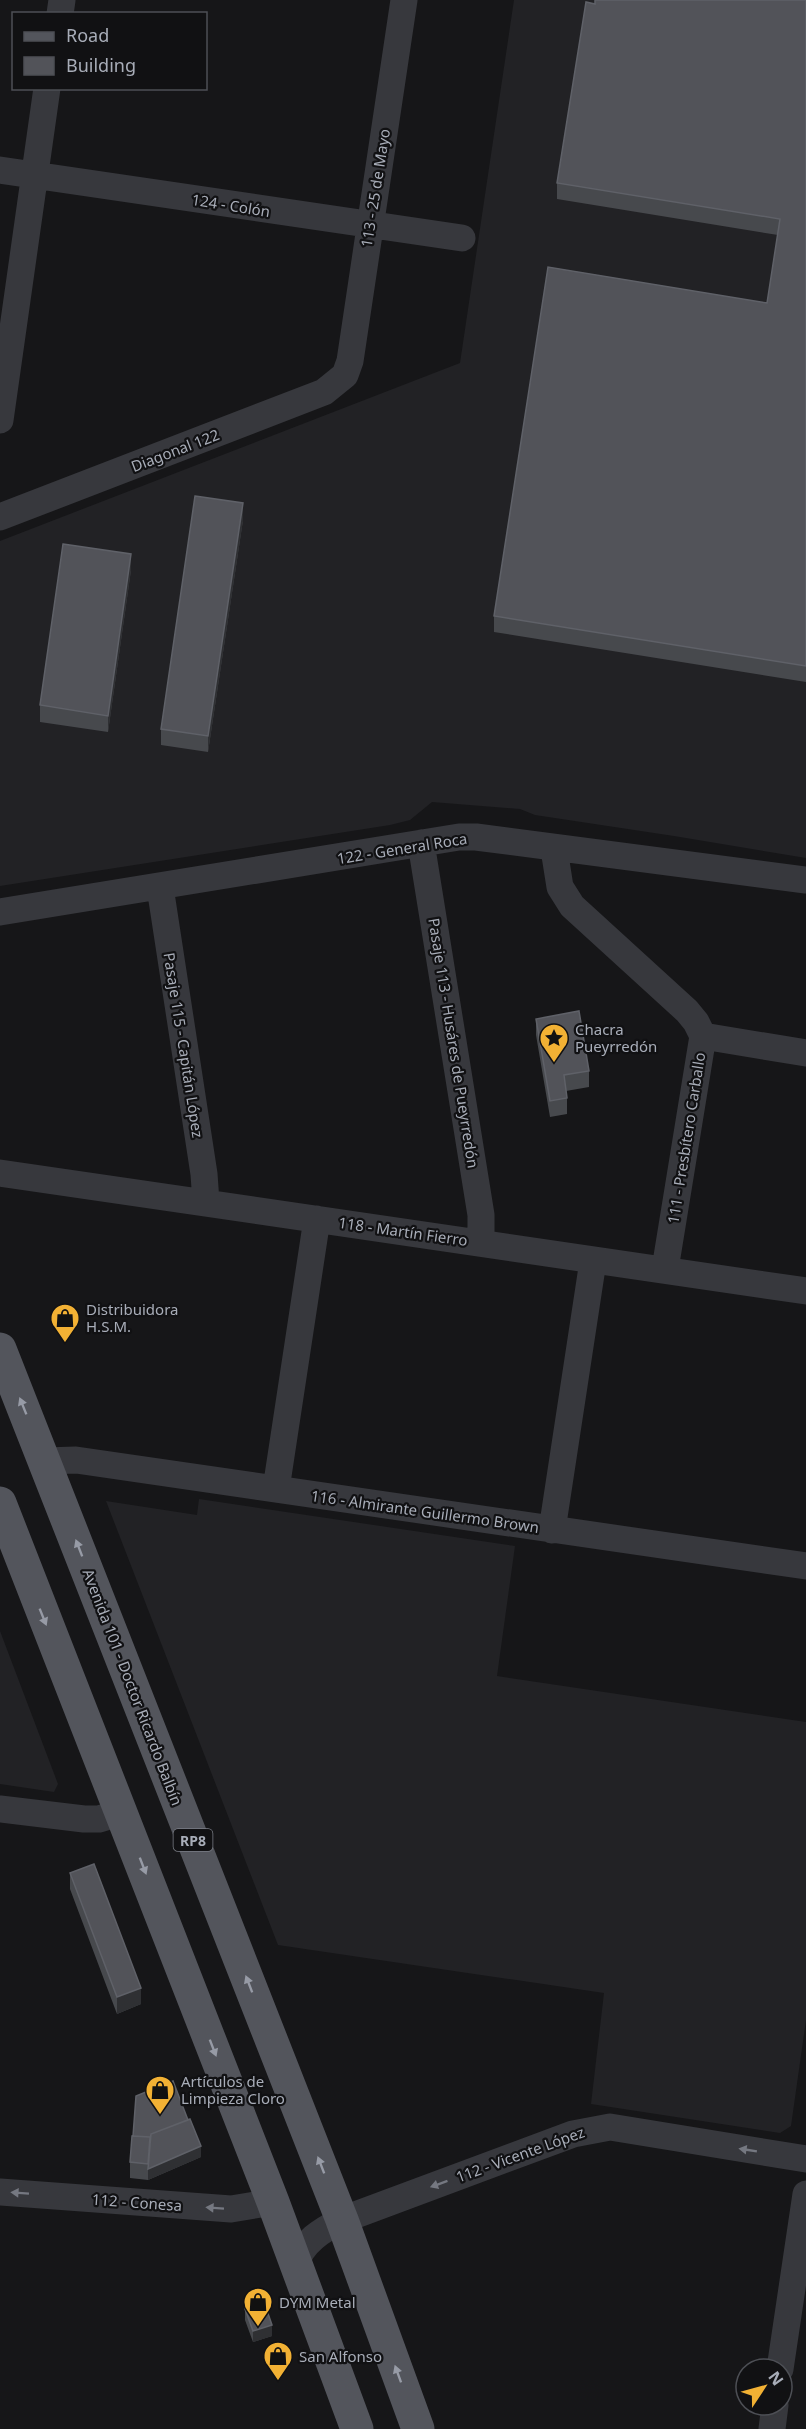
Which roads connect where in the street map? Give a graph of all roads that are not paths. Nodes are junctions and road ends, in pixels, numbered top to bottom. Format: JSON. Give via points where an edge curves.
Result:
{"nodes":[{"id":1,"x":404,"y":0,"type":"edge"},
{"id":2,"x":47,"y":90,"type":"edge"},
{"id":3,"x":0,"y":170,"type":"edge"},
{"id":4,"x":33,"y":175,"type":"junction"},
{"id":5,"x":369,"y":226,"type":"junction"},
{"id":6,"x":462,"y":238,"type":"dead end"},
{"id":7,"x":345,"y":375,"type":"joint"},
{"id":8,"x":0,"y":420,"type":"edge"},
{"id":9,"x":0,"y":517,"type":"edge"},
{"id":10,"x":422,"y":843,"type":"junction"},
{"id":11,"x":554,"y":849,"type":"junction"},
{"id":12,"x":806,"y":880,"type":"edge"},
{"id":13,"x":160,"y":887,"type":"junction"},
{"id":14,"x":0,"y":912,"type":"edge"},
{"id":15,"x":703,"y":1036,"type":"junction"},
{"id":16,"x":806,"y":1053,"type":"edge"},
{"id":17,"x":0,"y":1173,"type":"edge"},
{"id":18,"x":206,"y":1202,"type":"junction"},
{"id":19,"x":317,"y":1219,"type":"junction"},
{"id":20,"x":482,"y":1242,"type":"junction"},
{"id":21,"x":593,"y":1261,"type":"junction"},
{"id":22,"x":665,"y":1269,"type":"junction"},
{"id":23,"x":806,"y":1291,"type":"edge"},
{"id":24,"x":0,"y":1348,"type":"edge"},
{"id":25,"x":45,"y":1461,"type":"junction"},
{"id":26,"x":276,"y":1489,"type":"junction"},
{"id":27,"x":0,"y":1503,"type":"edge"},
{"id":28,"x":552,"y":1530,"type":"junction"},
{"id":29,"x":806,"y":1566,"type":"edge"},
{"id":30,"x":0,"y":1809,"type":"edge"},
{"id":31,"x":122,"y":1812,"type":"junction"},
{"id":32,"x":806,"y":2159,"type":"edge"},
{"id":33,"x":0,"y":2192,"type":"edge"},
{"id":34,"x":806,"y":2194,"type":"edge"},
{"id":35,"x":273,"y":2202,"type":"junction"},
{"id":36,"x":342,"y":2220,"type":"junction"},
{"id":37,"x":295,"y":2265,"type":"junction"},
{"id":38,"x":782,"y":2357,"type":"edge"},
{"id":39,"x":357,"y":2429,"type":"edge"},
{"id":40,"x":418,"y":2429,"type":"edge"}],
"edges":[{"from":1,"to":5,"type":"street","name":"113 - 25 de Mayo"},
{"from":2,"to":4,"type":"street"},
{"from":3,"to":4,"type":"street","name":"124 - Colón"},
{"from":4,"to":5,"type":"street","name":"124 - Colón"},
{"from":4,"to":8,"type":"street"},
{"from":5,"to":6,"type":"street","name":"124 - Colón"},
{"from":5,"to":7,"type":"street","name":"113 - 25 de Mayo"},
{"from":7,"to":9,"type":"street","name":"Diagonal 122","via":[[324,392]]},
{"from":10,"to":11,"type":"street","name":"122 - General Roca","via":[[476,837]]},
{"from":10,"to":13,"type":"street","name":"122 - General Roca"},
{"from":10,"to":20,"type":"street","name":"Pasaje 113 - Husáres de Pueyrredón","via":[[481,1215]]},
{"from":11,"to":12,"type":"street","name":"122 - General Roca"},
{"from":11,"to":15,"type":"street","name":"111 - Presbítero Carballo","via":[[560,887],[572,906],[687,1011]]},
{"from":13,"to":14,"type":"street","name":"122 - General Roca"},
{"from":13,"to":18,"type":"street","name":"Pasaje 115 - Capitán López"},
{"from":15,"to":16,"type":"street"},
{"from":15,"to":22,"type":"street","name":"111 - Presbítero Carballo"},
{"from":17,"to":18,"type":"street","name":"118 - Martín Fierro"},
{"from":18,"to":19,"type":"street","name":"118 - Martín Fierro"},
{"from":19,"to":20,"type":"street","name":"118 - Martín Fierro"},
{"from":19,"to":26,"type":"street"},
{"from":20,"to":21,"type":"street","name":"118 - Martín Fierro"},
{"from":21,"to":22,"type":"street","name":"118 - Martín Fierro"},
{"from":21,"to":28,"type":"street"},
{"from":22,"to":23,"type":"street","name":"118 - Martín Fierro"},
{"from":25,"to":24,"type":"main road","name":"Avenida 101 - Doctor Ricardo Balbín","number":"RP8","one_way":true},
{"from":25,"to":26,"type":"street","name":"116 - Almirante Guillermo Brown","via":[[76,1460]]},
{"from":36,"to":25,"type":"main road","name":"Avenida 101 - Doctor Ricardo Balbín","number":"RP8","one_way":true},
{"from":26,"to":28,"type":"street","name":"116 - Almirante Guillermo Brown"},
{"from":27,"to":31,"type":"main road","one_way":true},
{"from":28,"to":29,"type":"street","name":"116 - Almirante Guillermo Brown"},
{"from":30,"to":31,"type":"street","via":[[84,1819]]},
{"from":31,"to":35,"type":"main road","one_way":true},
{"from":32,"to":36,"type":"street","name":"112 - Vicente López","one_way":true,"via":[[622,2129],[594,2128]]},
{"from":35,"to":33,"type":"street","name":"112 - Conesa","one_way":true,"via":[[231,2209]]},
{"from":34,"to":38,"type":"street"},
{"from":35,"to":37,"type":"main road"},
{"from":36,"to":37,"type":"street","name":"112 - Vicente López","via":[[305,2246]]},
{"from":40,"to":36,"type":"main road","name":"Avenida 101 - Doctor Ricardo Balbín","number":"RP8","one_way":true},
{"from":37,"to":39,"type":"main road"}]}
